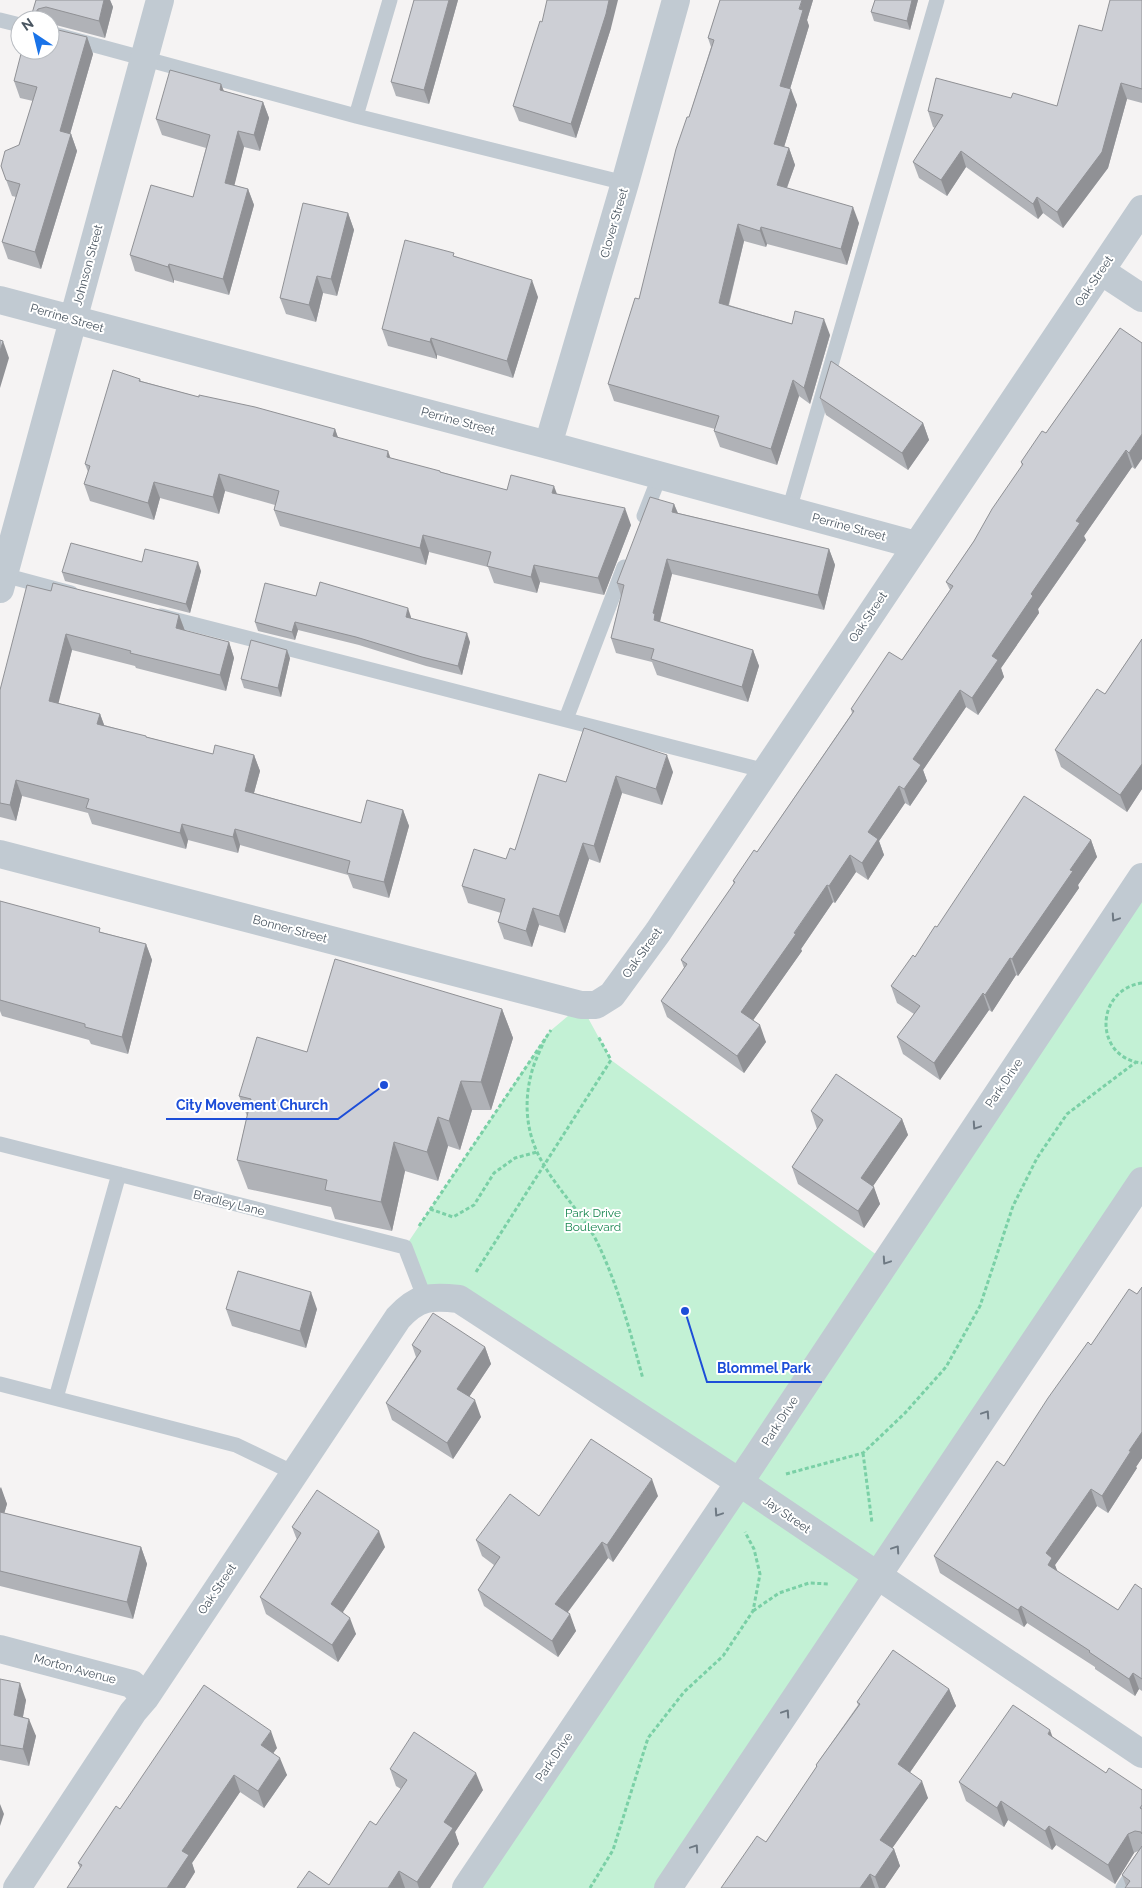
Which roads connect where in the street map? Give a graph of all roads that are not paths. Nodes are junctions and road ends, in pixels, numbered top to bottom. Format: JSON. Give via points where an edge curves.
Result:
{"nodes":[{"id":1,"x":160,"y":0,"type":"edge"},
{"id":2,"x":390,"y":0,"type":"edge"},
{"id":3,"x":676,"y":0,"type":"edge"},
{"id":4,"x":936,"y":0,"type":"edge"},
{"id":5,"x":60,"y":36,"type":"edge"},
{"id":6,"x":144,"y":58,"type":"junction"},
{"id":7,"x":356,"y":116,"type":"junction"},
{"id":8,"x":626,"y":183,"type":"junction"},
{"id":9,"x":1142,"y":210,"type":"edge"},
{"id":10,"x":1101,"y":270,"type":"junction"},
{"id":11,"x":1142,"y":298,"type":"edge"},
{"id":12,"x":0,"y":300,"type":"edge"},
{"id":13,"x":74,"y":318,"type":"junction"},
{"id":14,"x":548,"y":444,"type":"junction"},
{"id":15,"x":660,"y":475,"type":"junction"},
{"id":16,"x":789,"y":510,"type":"junction"},
{"id":17,"x":639,"y":529,"type":"edge"},
{"id":18,"x":916,"y":545,"type":"junction"},
{"id":19,"x":628,"y":556,"type":"edge"},
{"id":20,"x":1,"y":579,"type":"edge"},
{"id":21,"x":89,"y":597,"type":"edge"},
{"id":22,"x":147,"y":612,"type":"edge"},
{"id":23,"x":566,"y":719,"type":"junction"},
{"id":24,"x":766,"y":771,"type":"junction"},
{"id":25,"x":0,"y":854,"type":"edge"},
{"id":26,"x":1142,"y":877,"type":"edge"},
{"id":27,"x":581,"y":1006,"type":"joint"},
{"id":28,"x":0,"y":1144,"type":"edge"},
{"id":29,"x":118,"y":1174,"type":"junction"},
{"id":30,"x":1142,"y":1181,"type":"edge"},
{"id":31,"x":424,"y":1299,"type":"junction"},
{"id":32,"x":0,"y":1384,"type":"edge"},
{"id":33,"x":56,"y":1398,"type":"junction"},
{"id":34,"x":294,"y":1473,"type":"junction"},
{"id":35,"x":739,"y":1482,"type":"junction"},
{"id":36,"x":878,"y":1576,"type":"junction"},
{"id":37,"x":0,"y":1649,"type":"edge"},
{"id":38,"x":145,"y":1698,"type":"junction"},
{"id":39,"x":1142,"y":1754,"type":"edge"},
{"id":40,"x":1142,"y":1859,"type":"edge"},
{"id":41,"x":17,"y":1888,"type":"edge"},
{"id":42,"x":466,"y":1888,"type":"edge"},
{"id":43,"x":668,"y":1888,"type":"edge"},
{"id":44,"x":1123,"y":1888,"type":"edge"}],
"edges":[{"from":1,"to":6,"type":"street","name":"Johnson Street"},
{"from":2,"to":7,"type":"lane"},
{"from":3,"to":8,"type":"street","name":"Clover Street"},
{"from":4,"to":16,"type":"lane"},
{"from":5,"to":6,"type":"lane"},
{"from":6,"to":7,"type":"lane"},
{"from":6,"to":13,"type":"street","name":"Johnson Street"},
{"from":7,"to":8,"type":"lane"},
{"from":8,"to":14,"type":"street","name":"Clover Street"},
{"from":9,"to":10,"type":"street","name":"Oak Street"},
{"from":10,"to":11,"type":"street"},
{"from":10,"to":18,"type":"street","name":"Oak Street"},
{"from":12,"to":13,"type":"street","name":"Perrine Street"},
{"from":13,"to":14,"type":"street","name":"Perrine Street"},
{"from":13,"to":20,"type":"street","name":"Johnson Street"},
{"from":14,"to":15,"type":"street","name":"Perrine Street"},
{"from":15,"to":16,"type":"street","name":"Perrine Street"},
{"from":15,"to":17,"type":"lane"},
{"from":16,"to":18,"type":"street","name":"Perrine Street"},
{"from":18,"to":24,"type":"street","name":"Oak Street"},
{"from":19,"to":23,"type":"lane"},
{"from":20,"to":21,"type":"lane"},
{"from":22,"to":23,"type":"lane"},
{"from":23,"to":24,"type":"lane"},
{"from":24,"to":27,"type":"street","name":"Oak Street","via":[[612,995],[596,1005]]},
{"from":25,"to":27,"type":"street","name":"Bonner Street"},
{"from":26,"to":35,"type":"street","name":"Park Drive","one_way":true},
{"from":28,"to":29,"type":"lane","name":"Bradley Lane"},
{"from":29,"to":31,"type":"lane","name":"Bradley Lane","via":[[405,1247]]},
{"from":29,"to":33,"type":"lane"},
{"from":36,"to":30,"type":"street","one_way":true},
{"from":31,"to":34,"type":"street","name":"Oak Street","via":[[407,1308],[398,1318]]},
{"from":31,"to":35,"type":"street","name":"Jay Street","via":[[436,1296],[459,1299]]},
{"from":32,"to":33,"type":"lane"},
{"from":33,"to":34,"type":"lane","via":[[236,1445]]},
{"from":34,"to":38,"type":"street","name":"Oak Street"},
{"from":35,"to":36,"type":"street","name":"Jay Street"},
{"from":35,"to":42,"type":"street","name":"Park Drive","one_way":true},
{"from":36,"to":39,"type":"street","name":"Jay Street"},
{"from":43,"to":36,"type":"street","one_way":true},
{"from":37,"to":38,"type":"street","name":"Morton Avenue","via":[[132,1684]]},
{"from":38,"to":41,"type":"street","name":"Oak Street"},
{"from":40,"to":44,"type":"lane"}]}
